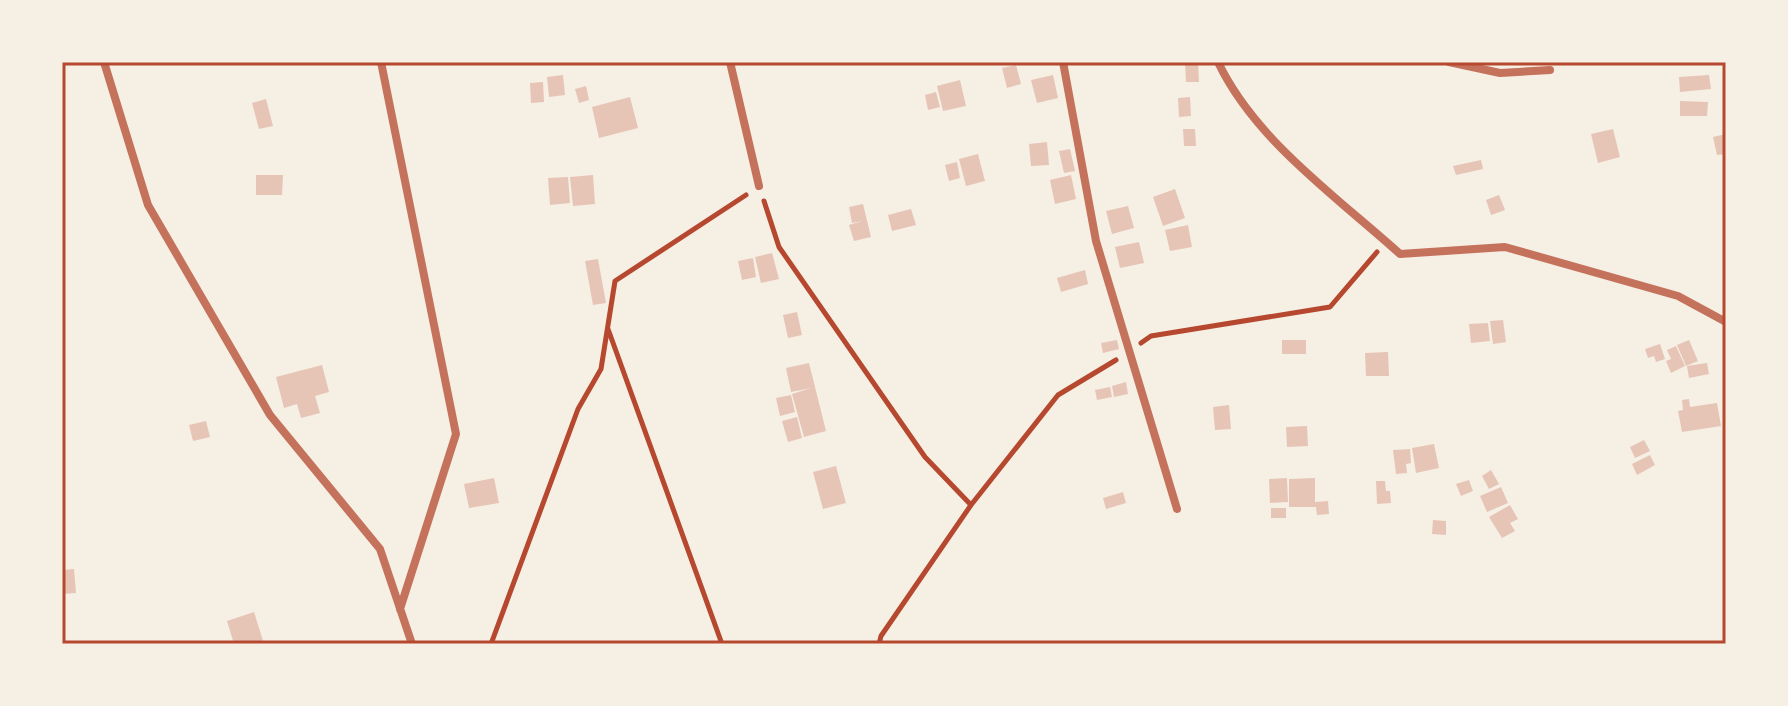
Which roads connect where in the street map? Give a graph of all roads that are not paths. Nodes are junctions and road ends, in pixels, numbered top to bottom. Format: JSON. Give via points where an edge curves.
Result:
{"nodes":[{"id":1,"x":104,"y":62,"type":"edge"},
{"id":2,"x":381,"y":62,"type":"edge"},
{"id":3,"x":730,"y":62,"type":"edge"},
{"id":4,"x":1063,"y":62,"type":"edge"},
{"id":5,"x":1218,"y":62,"type":"edge"},
{"id":6,"x":1449,"y":62,"type":"edge"},
{"id":7,"x":1550,"y":70,"type":"dead end"},
{"id":8,"x":759,"y":186,"type":"road end"},
{"id":9,"x":1726,"y":322,"type":"edge"},
{"id":10,"x":1177,"y":509,"type":"dead end"},
{"id":11,"x":400,"y":610,"type":"junction"},
{"id":12,"x":412,"y":644,"type":"edge"}],
"edges":[{"from":1,"to":11,"type":"street","via":[[148,205],[270,415],[380,549]]},
{"from":2,"to":11,"type":"street","via":[[456,434]]},
{"from":3,"to":8,"type":"street"},
{"from":4,"to":10,"type":"street","via":[[1096,241]]},
{"from":5,"to":9,"type":"street","via":[[1287,155],[1400,254],[1505,247],[1678,296]]},
{"from":6,"to":7,"type":"street","via":[[1500,73]]},
{"from":11,"to":12,"type":"street"}]}
